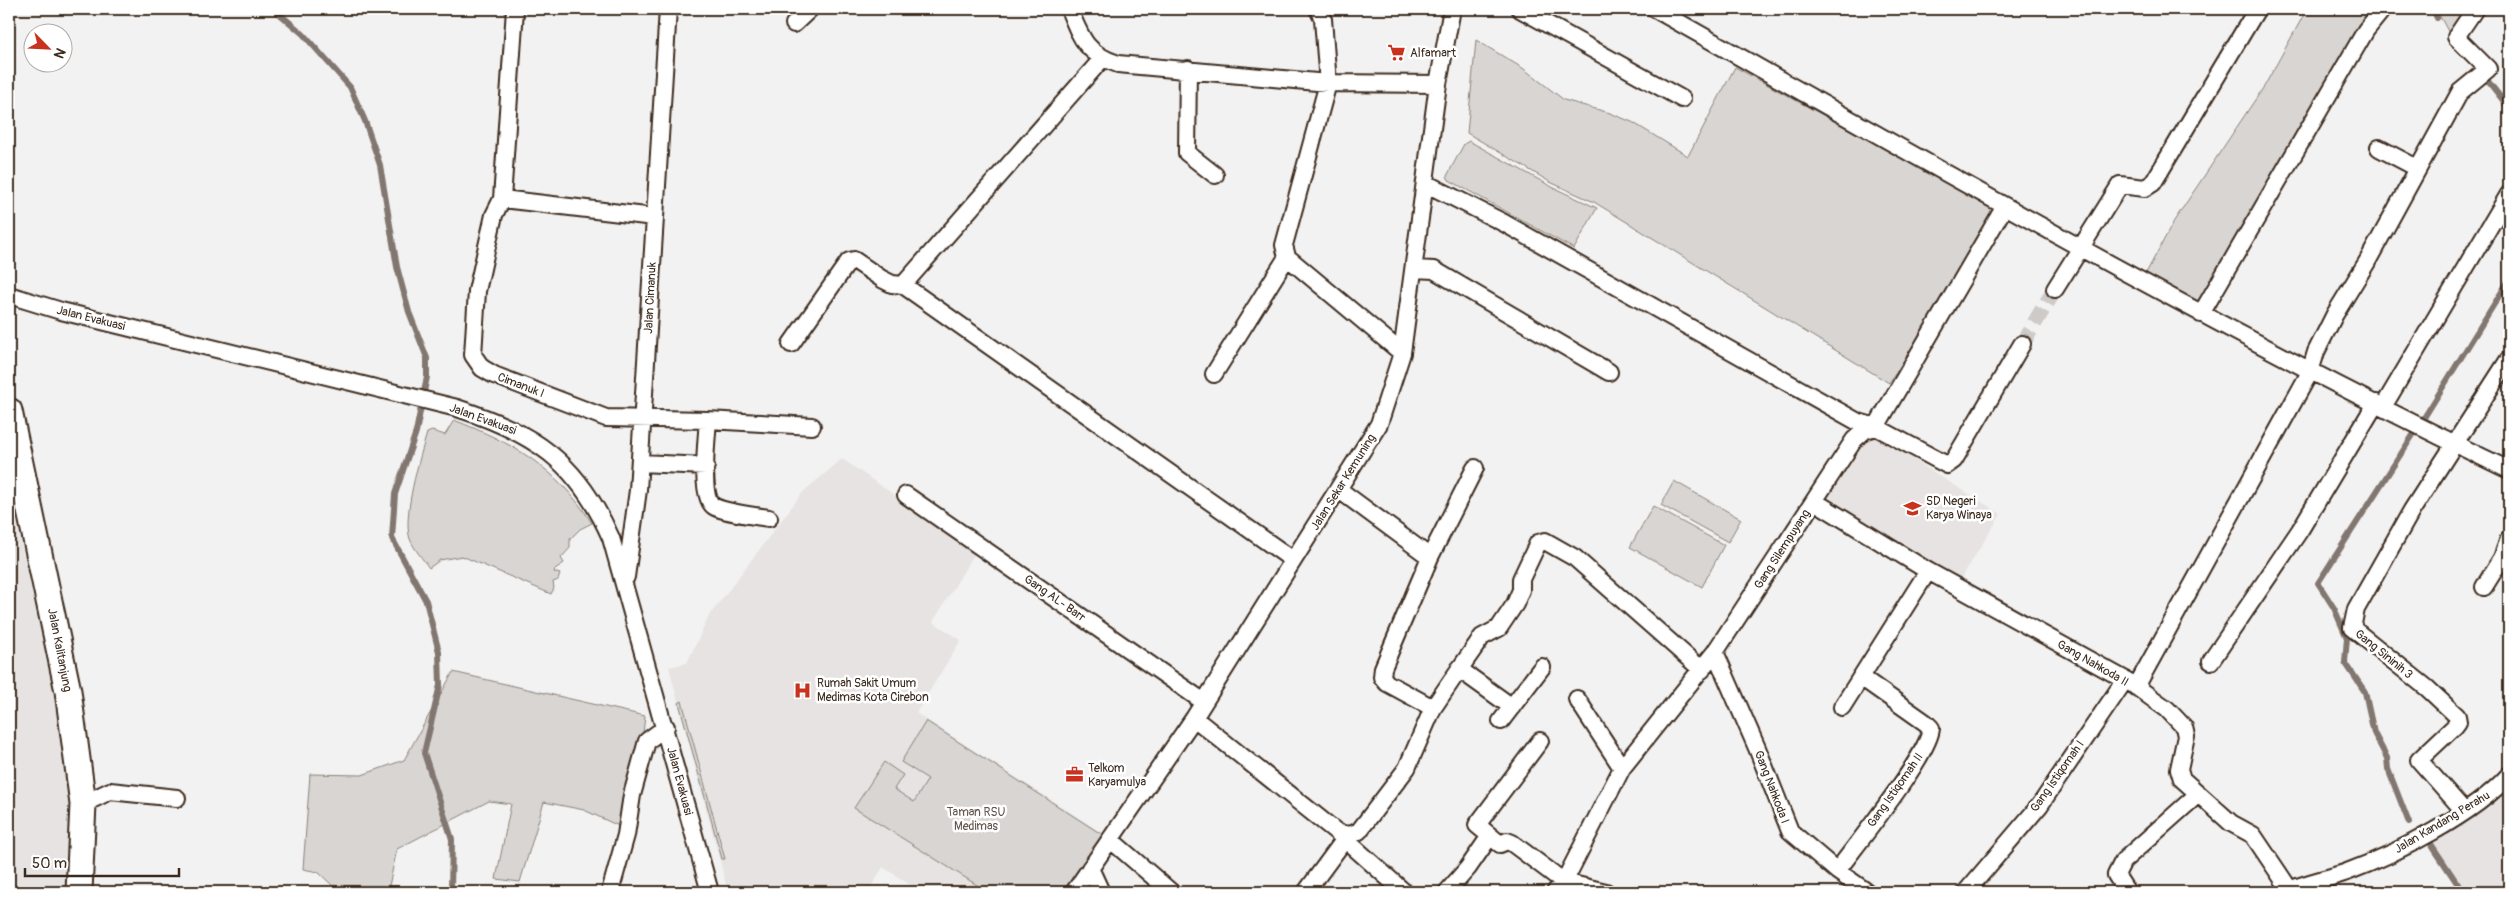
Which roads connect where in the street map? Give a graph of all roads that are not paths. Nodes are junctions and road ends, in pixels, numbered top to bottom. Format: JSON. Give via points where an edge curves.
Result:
{"nodes":[{"id":1,"x":515,"y":9,"type":"edge"},
{"id":2,"x":668,"y":9,"type":"edge"},
{"id":3,"x":810,"y":9,"type":"edge"},
{"id":4,"x":1069,"y":9,"type":"edge"},
{"id":5,"x":1319,"y":9,"type":"edge"},
{"id":6,"x":1452,"y":9,"type":"edge"},
{"id":7,"x":1520,"y":9,"type":"edge"},
{"id":8,"x":1655,"y":9,"type":"edge"},
{"id":9,"x":2257,"y":9,"type":"edge"},
{"id":10,"x":2383,"y":9,"type":"edge"},
{"id":11,"x":2475,"y":9,"type":"edge"},
{"id":12,"x":794,"y":24,"type":"dead end"},
{"id":13,"x":1102,"y":59,"type":"junction"},
{"id":14,"x":1188,"y":69,"type":"junction"},
{"id":15,"x":1328,"y":83,"type":"junction"},
{"id":16,"x":1438,"y":84,"type":"junction"},
{"id":17,"x":1682,"y":99,"type":"dead end"},
{"id":18,"x":2379,"y":148,"type":"dead end"},
{"id":19,"x":2417,"y":168,"type":"junction"},
{"id":20,"x":1215,"y":175,"type":"dead end"},
{"id":21,"x":1425,"y":183,"type":"junction"},
{"id":22,"x":2509,"y":194,"type":"edge"},
{"id":23,"x":502,"y":199,"type":"junction"},
{"id":24,"x":2005,"y":206,"type":"junction"},
{"id":25,"x":654,"y":217,"type":"junction"},
{"id":26,"x":2079,"y":248,"type":"junction"},
{"id":27,"x":1288,"y":257,"type":"junction"},
{"id":28,"x":1414,"y":269,"type":"junction"},
{"id":29,"x":903,"y":285,"type":"junction"},
{"id":30,"x":2054,"y":289,"type":"tunnel mouth"},
{"id":31,"x":9,"y":295,"type":"edge"},
{"id":32,"x":2201,"y":314,"type":"junction"},
{"id":33,"x":791,"y":344,"type":"dead end"},
{"id":34,"x":2022,"y":344,"type":"tunnel mouth"},
{"id":35,"x":1402,"y":353,"type":"junction"},
{"id":36,"x":2509,"y":359,"type":"edge"},
{"id":37,"x":1609,"y":372,"type":"dead end"},
{"id":38,"x":2310,"y":372,"type":"junction"},
{"id":39,"x":1214,"y":374,"type":"dead end"},
{"id":40,"x":2380,"y":405,"type":"junction"},
{"id":41,"x":9,"y":411,"type":"edge"},
{"id":42,"x":643,"y":420,"type":"junction"},
{"id":43,"x":708,"y":420,"type":"junction"},
{"id":44,"x":812,"y":426,"type":"dead end"},
{"id":45,"x":1876,"y":427,"type":"junction"},
{"id":46,"x":2456,"y":444,"type":"junction"},
{"id":47,"x":14,"y":454,"type":"edge"},
{"id":48,"x":640,"y":463,"type":"junction"},
{"id":49,"x":706,"y":466,"type":"junction"},
{"id":50,"x":1475,"y":468,"type":"dead end"},
{"id":51,"x":2509,"y":470,"type":"edge"},
{"id":52,"x":1338,"y":489,"type":"junction"},
{"id":53,"x":906,"y":495,"type":"dead end"},
{"id":54,"x":1814,"y":501,"type":"junction"},
{"id":55,"x":769,"y":518,"type":"dead end"},
{"id":56,"x":2509,"y":539,"type":"edge"},
{"id":57,"x":1430,"y":557,"type":"junction"},
{"id":58,"x":1293,"y":560,"type":"junction"},
{"id":59,"x":2506,"y":561,"type":"edge"},
{"id":60,"x":1928,"y":571,"type":"junction"},
{"id":61,"x":625,"y":586,"type":"junction"},
{"id":62,"x":2484,"y":586,"type":"dead end"},
{"id":63,"x":1715,"y":652,"type":"junction"},
{"id":64,"x":2211,"y":661,"type":"dead end"},
{"id":65,"x":1542,"y":667,"type":"dead end"},
{"id":66,"x":1459,"y":669,"type":"junction"},
{"id":67,"x":1702,"y":670,"type":"junction"},
{"id":68,"x":1861,"y":677,"type":"junction"},
{"id":69,"x":2131,"y":684,"type":"junction"},
{"id":70,"x":1577,"y":699,"type":"dead end"},
{"id":71,"x":1204,"y":702,"type":"junction"},
{"id":72,"x":1512,"y":707,"type":"junction"},
{"id":73,"x":1842,"y":707,"type":"dead end"},
{"id":74,"x":1433,"y":708,"type":"junction"},
{"id":75,"x":1194,"y":718,"type":"junction"},
{"id":76,"x":1501,"y":721,"type":"dead end"},
{"id":77,"x":666,"y":727,"type":"junction"},
{"id":78,"x":1540,"y":741,"type":"dead end"},
{"id":79,"x":1622,"y":768,"type":"junction"},
{"id":80,"x":2509,"y":775,"type":"edge"},
{"id":81,"x":2197,"y":795,"type":"junction"},
{"id":82,"x":177,"y":798,"type":"dead end"},
{"id":83,"x":83,"y":804,"type":"junction"},
{"id":84,"x":2464,"y":811,"type":"junction"},
{"id":85,"x":1342,"y":836,"type":"junction"},
{"id":86,"x":1490,"y":836,"type":"junction"},
{"id":87,"x":1112,"y":841,"type":"junction"},
{"id":88,"x":1090,"y":868,"type":"junction"},
{"id":89,"x":1838,"y":871,"type":"junction"},
{"id":90,"x":1560,"y":887,"type":"edge"},
{"id":91,"x":1310,"y":891,"type":"edge"},
{"id":92,"x":2287,"y":891,"type":"edge"},
{"id":93,"x":79,"y":892,"type":"edge"},
{"id":94,"x":610,"y":892,"type":"edge"},
{"id":95,"x":710,"y":892,"type":"edge"},
{"id":96,"x":1074,"y":892,"type":"edge"},
{"id":97,"x":1101,"y":892,"type":"edge"},
{"id":98,"x":1171,"y":892,"type":"edge"},
{"id":99,"x":1404,"y":892,"type":"edge"},
{"id":100,"x":1447,"y":892,"type":"edge"},
{"id":101,"x":1606,"y":892,"type":"edge"},
{"id":102,"x":1867,"y":892,"type":"edge"},
{"id":103,"x":1966,"y":892,"type":"edge"},
{"id":104,"x":2127,"y":892,"type":"edge"}],
"edges":[{"from":1,"to":23,"type":"street","name":"Cimanuk I"},
{"from":2,"to":25,"type":"street","name":"Jalan Cimanuk"},
{"from":3,"to":12,"type":"street"},
{"from":4,"to":13,"type":"street","via":[[1088,48]]},
{"from":5,"to":15,"type":"street","via":[[1323,19]]},
{"from":6,"to":16,"type":"street","name":"Jalan Sekar Kemuning"},
{"from":7,"to":17,"type":"street"},
{"from":8,"to":24,"type":"street"},
{"from":9,"to":26,"type":"street","via":[[2153,182],[2145,188],[2120,185]]},
{"from":10,"to":32,"type":"street","via":[[2366,30]]},
{"from":11,"to":19,"type":"street","name":"Gang Istiqomah I","via":[[2456,37],[2488,68],[2460,92]]},
{"from":13,"to":14,"type":"street","via":[[1139,66]]},
{"from":13,"to":29,"type":"street"},
{"from":14,"to":15,"type":"street"},
{"from":14,"to":20,"type":"street","via":[[1187,153]]},
{"from":15,"to":16,"type":"street"},
{"from":15,"to":27,"type":"street","via":[[1284,245]]},
{"from":16,"to":21,"type":"street","name":"Jalan Sekar Kemuning"},
{"from":18,"to":19,"type":"street"},
{"from":19,"to":38,"type":"street","name":"Gang Istiqomah I","via":[[2335,314]]},
{"from":21,"to":28,"type":"street","name":"Jalan Sekar Kemuning"},
{"from":21,"to":45,"type":"street","via":[[1512,228],[1858,422]]},
{"from":22,"to":40,"type":"street"},
{"from":23,"to":25,"type":"street"},
{"from":23,"to":42,"type":"street","name":"Cimanuk I","via":[[494,215],[477,290],[473,355],[482,368],[502,378],[606,418]]},
{"from":24,"to":26,"type":"street"},
{"from":24,"to":45,"type":"street","name":"Gang Silempuyang"},
{"from":25,"to":42,"type":"street","name":"Jalan Cimanuk"},
{"from":26,"to":30,"type":"street"},
{"from":26,"to":32,"type":"street"},
{"from":27,"to":35,"type":"street"},
{"from":27,"to":39,"type":"street"},
{"from":28,"to":35,"type":"street","name":"Jalan Sekar Kemuning"},
{"from":28,"to":37,"type":"street","via":[[1434,270]]},
{"from":29,"to":33,"type":"street","via":[[892,284],[854,260],[849,261]]},
{"from":29,"to":58,"type":"street"},
{"from":31,"to":61,"type":"street","name":"Jalan Evakuasi","via":[[70,314],[400,392],[516,430],[564,467],[583,488],[602,518],[617,554]]},
{"from":32,"to":38,"type":"street"},
{"from":34,"to":45,"type":"street","via":[[1954,460],[1946,465]]},
{"from":35,"to":52,"type":"street","name":"Jalan Sekar Kemuning","via":[[1379,424]]},
{"from":36,"to":46,"type":"street"},
{"from":38,"to":40,"type":"street"},
{"from":38,"to":69,"type":"street","name":"Gang Istiqomah I"},
{"from":40,"to":46,"type":"street"},
{"from":40,"to":64,"type":"street"},
{"from":41,"to":47,"type":"main road","name":"Jalan Kalitanjung"},
{"from":42,"to":43,"type":"street","name":"Cimanuk I"},
{"from":42,"to":48,"type":"street","name":"Jalan Cimanuk"},
{"from":43,"to":44,"type":"street","name":"Cimanuk I"},
{"from":43,"to":49,"type":"street"},
{"from":45,"to":54,"type":"street","name":"Gang Silempuyang","via":[[1865,430],[1854,440]]},
{"from":46,"to":51,"type":"street"},
{"from":46,"to":84,"type":"street","name":"Gang Sininih 3","via":[[2412,510],[2362,598],[2352,620],[2352,628],[2457,716],[2455,726],[2419,760]]},
{"from":47,"to":83,"type":"main road","name":"Jalan Kalitanjung","via":[[68,691]]},
{"from":48,"to":49,"type":"street"},
{"from":48,"to":61,"type":"street","name":"Jalan Cimanuk"},
{"from":49,"to":55,"type":"street","via":[[707,499],[714,506]]},
{"from":50,"to":57,"type":"street"},
{"from":52,"to":57,"type":"street"},
{"from":52,"to":58,"type":"street","name":"Jalan Sekar Kemuning"},
{"from":53,"to":71,"type":"street","name":"Gang AL- Barr"},
{"from":54,"to":60,"type":"street","name":"Gang Nahkoda II"},
{"from":54,"to":63,"type":"street","name":"Gang Silempuyang"},
{"from":56,"to":59,"type":"street"},
{"from":57,"to":74,"type":"street","via":[[1382,676]]},
{"from":58,"to":71,"type":"street","name":"Jalan Sekar Kemuning"},
{"from":59,"to":62,"type":"street"},
{"from":60,"to":68,"type":"street"},
{"from":60,"to":69,"type":"street","name":"Gang Nahkoda II"},
{"from":61,"to":77,"type":"street","name":"Jalan Evakuasi"},
{"from":63,"to":67,"type":"street","name":"Gang Silempuyang"},
{"from":63,"to":89,"type":"street","name":"Gang Nahkoda I","via":[[1790,831]]},
{"from":65,"to":72,"type":"street"},
{"from":66,"to":67,"type":"street","via":[[1482,637],[1499,628],[1515,604],[1534,549],[1538,542],[1545,541],[1575,558]]},
{"from":66,"to":72,"type":"street"},
{"from":66,"to":74,"type":"street"},
{"from":67,"to":79,"type":"street","name":"Gang Silempuyang"},
{"from":68,"to":73,"type":"street"},
{"from":68,"to":89,"type":"street","name":"Gang Istiqomah II","via":[[1926,723],[1931,728],[1931,736],[1916,763]]},
{"from":69,"to":81,"type":"street","name":"Gang Nahkoda II","via":[[2176,716],[2184,727],[2186,736],[2179,769],[2182,779]]},
{"from":69,"to":103,"type":"street","name":"Gang Istiqomah I","via":[[2040,805]]},
{"from":70,"to":79,"type":"street"},
{"from":71,"to":75,"type":"street","name":"Jalan Sekar Kemuning"},
{"from":72,"to":76,"type":"street"},
{"from":74,"to":85,"type":"street","via":[[1407,768],[1391,792],[1359,831]]},
{"from":75,"to":85,"type":"street"},
{"from":75,"to":87,"type":"street","name":"Jalan Sekar Kemuning"},
{"from":77,"to":94,"type":"street","via":[[647,742]]},
{"from":77,"to":95,"type":"street","name":"Jalan Evakuasi"},
{"from":78,"to":86,"type":"street","via":[[1477,824]]},
{"from":79,"to":90,"type":"street","name":"Gang Silempuyang"},
{"from":80,"to":84,"type":"street","name":"Jalan Kandang Perahu"},
{"from":81,"to":92,"type":"street","name":"Gang Nahkoda II","via":[[2231,824],[2253,835]]},
{"from":81,"to":104,"type":"street","via":[[2123,861],[2116,876]]},
{"from":82,"to":83,"type":"street","via":[[110,791]]},
{"from":83,"to":93,"type":"main road","name":"Jalan Kalitanjung"},
{"from":84,"to":92,"type":"street","name":"Jalan Kandang Perahu","via":[[2393,852],[2347,872]]},
{"from":85,"to":91,"type":"street"},
{"from":85,"to":99,"type":"street"},
{"from":86,"to":90,"type":"street","via":[[1500,844],[1512,842]]},
{"from":86,"to":100,"type":"street"},
{"from":87,"to":88,"type":"street","name":"Jalan Sekar Kemuning"},
{"from":87,"to":98,"type":"street"},
{"from":88,"to":96,"type":"street","name":"Jalan Sekar Kemuning"},
{"from":88,"to":97,"type":"street"},
{"from":89,"to":102,"type":"street","name":"Gang Nahkoda I"},
{"from":90,"to":101,"type":"street"}]}
